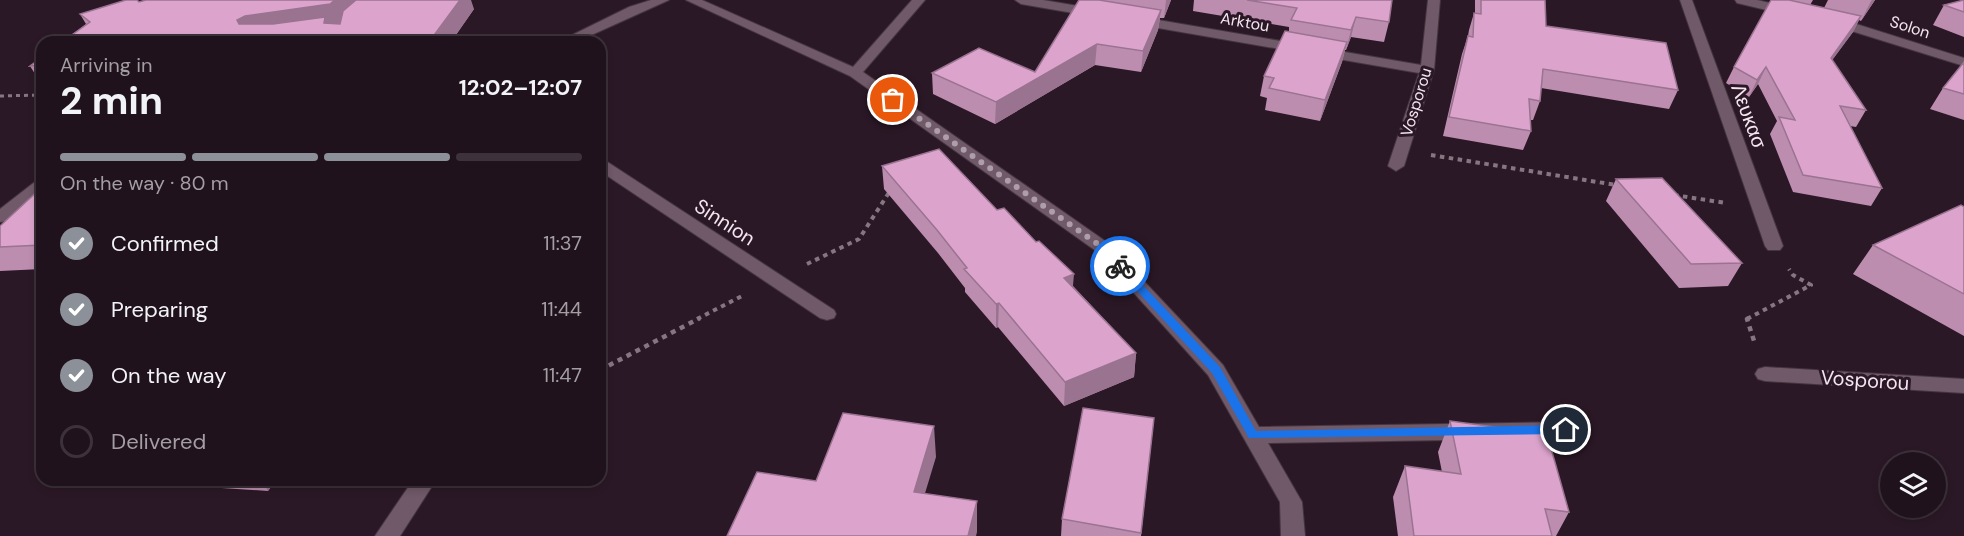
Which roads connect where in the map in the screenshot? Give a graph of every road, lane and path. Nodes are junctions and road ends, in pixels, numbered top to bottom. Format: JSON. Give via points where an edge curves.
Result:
{"nodes":[{"id":1,"x":663,"y":0,"type":"edge"},
{"id":2,"x":692,"y":0,"type":"edge"},
{"id":3,"x":919,"y":0,"type":"edge"},
{"id":4,"x":1021,"y":0,"type":"edge"},
{"id":5,"x":1434,"y":0,"type":"edge"},
{"id":6,"x":1686,"y":0,"type":"edge"},
{"id":7,"x":1741,"y":0,"type":"edge"},
{"id":8,"x":578,"y":36,"type":"edge"},
{"id":9,"x":1964,"y":62,"type":"edge"},
{"id":10,"x":1427,"y":70,"type":"junction"},
{"id":11,"x":855,"y":73,"type":"junction"},
{"id":12,"x":36,"y":95,"type":"edge"},
{"id":13,"x":0,"y":96,"type":"edge"},
{"id":14,"x":1401,"y":150,"type":"junction"},
{"id":15,"x":1396,"y":166,"type":"dead end"},
{"id":16,"x":606,"y":168,"type":"edge"},
{"id":17,"x":1621,"y":186,"type":"edge"},
{"id":18,"x":36,"y":189,"type":"edge"},
{"id":19,"x":1667,"y":194,"type":"edge"},
{"id":20,"x":1760,"y":209,"type":"junction"},
{"id":21,"x":0,"y":217,"type":"edge"},
{"id":22,"x":1774,"y":246,"type":"joint"},
{"id":23,"x":827,"y":314,"type":"dead end"},
{"id":24,"x":1765,"y":374,"type":"joint"},
{"id":25,"x":1964,"y":386,"type":"edge"},
{"id":26,"x":1566,"y":430,"type":"dead end"},
{"id":27,"x":1253,"y":435,"type":"junction"},
{"id":28,"x":421,"y":486,"type":"edge"},
{"id":29,"x":387,"y":536,"type":"edge"},
{"id":30,"x":1293,"y":536,"type":"edge"}],
"edges":[{"from":1,"to":8,"type":"street"},
{"from":2,"to":11,"type":"street"},
{"from":3,"to":11,"type":"street"},
{"from":4,"to":10,"type":"street","name":"Arktou"},
{"from":5,"to":10,"type":"street","name":"Vosporou"},
{"from":6,"to":20,"type":"street","name":"Λευκασ"},
{"from":7,"to":9,"type":"street","name":"Solon","via":[[1852,25]]},
{"from":10,"to":14,"type":"street","name":"Vosporou"},
{"from":11,"to":27,"type":"street","via":[[1102,247],[1216,370]]},
{"from":12,"to":13,"type":"path"},
{"from":14,"to":15,"type":"street","name":"Vosporou"},
{"from":14,"to":17,"type":"path"},
{"from":16,"to":23,"type":"street","name":"Sinnion"},
{"from":18,"to":21,"type":"street"},
{"from":19,"to":20,"type":"path"},
{"from":20,"to":22,"type":"street","name":"Λευκασ"},
{"from":22,"to":24,"type":"path","via":[[1793,275],[1811,285],[1747,319]]},
{"from":24,"to":25,"type":"street","name":"Vosporou"},
{"from":26,"to":27,"type":"street"},
{"from":27,"to":30,"type":"street","via":[[1291,502]]},
{"from":28,"to":29,"type":"street"}]}
